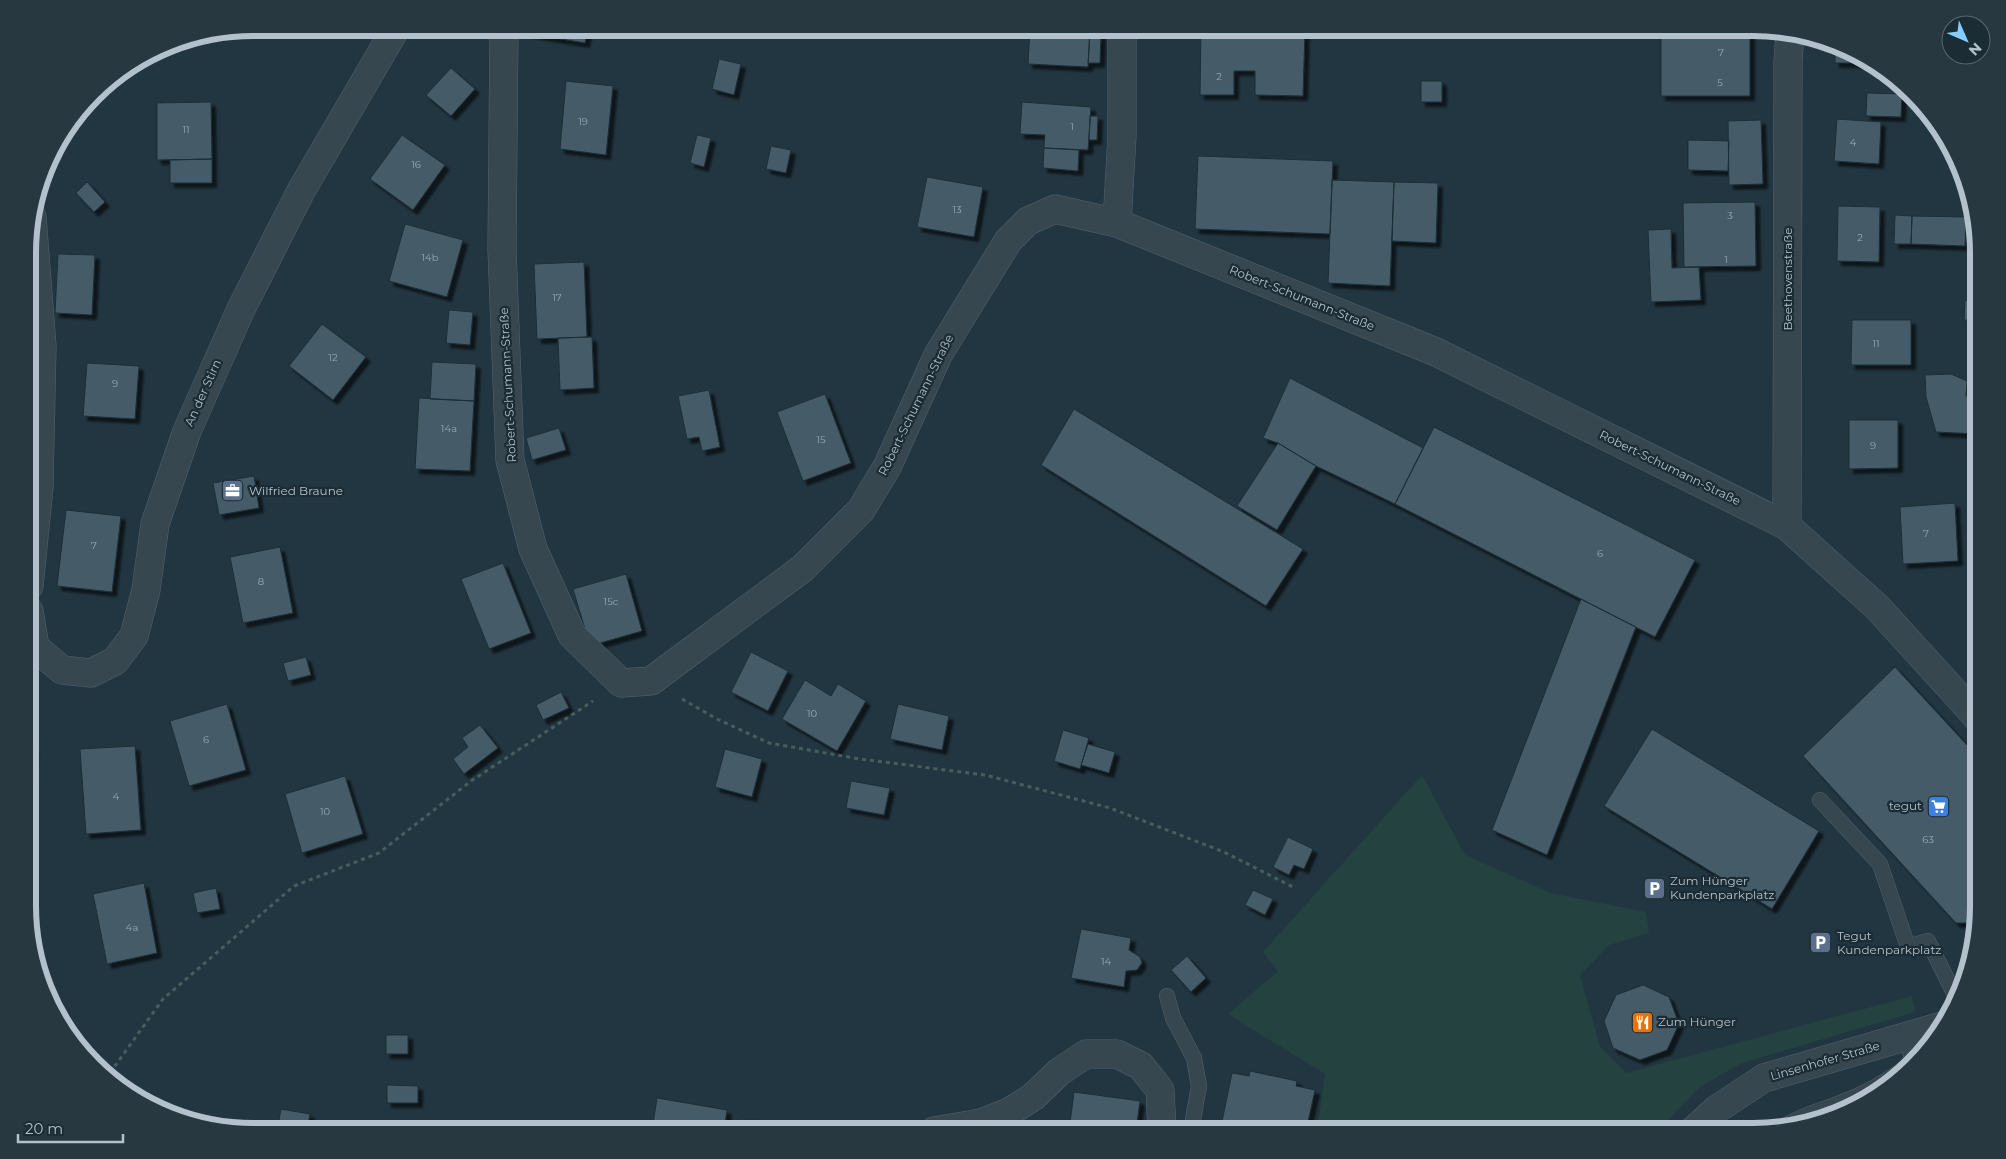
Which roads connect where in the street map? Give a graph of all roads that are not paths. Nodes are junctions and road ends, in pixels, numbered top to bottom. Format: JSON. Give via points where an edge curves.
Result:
{"nodes":[{"id":1,"x":391,"y":36,"type":"edge"},
{"id":2,"x":504,"y":36,"type":"edge"},
{"id":3,"x":1122,"y":36,"type":"edge"},
{"id":4,"x":1790,"y":39,"type":"edge"},
{"id":5,"x":1117,"y":223,"type":"junction"},
{"id":6,"x":36,"y":269,"type":"edge"},
{"id":7,"x":36,"y":508,"type":"edge"},
{"id":8,"x":1788,"y":526,"type":"junction"},
{"id":9,"x":36,"y":648,"type":"edge"},
{"id":10,"x":1970,"y":709,"type":"edge"},
{"id":11,"x":1820,"y":800,"type":"dead end"},
{"id":12,"x":1953,"y":990,"type":"edge"},
{"id":13,"x":1167,"y":996,"type":"dead end"},
{"id":14,"x":1931,"y":1029,"type":"edge"},
{"id":15,"x":1906,"y":1037,"type":"junction"},
{"id":16,"x":1911,"y":1054,"type":"edge"},
{"id":17,"x":1862,"y":1094,"type":"edge"},
{"id":18,"x":1806,"y":1116,"type":"edge"},
{"id":19,"x":981,"y":1123,"type":"edge"},
{"id":20,"x":1163,"y":1123,"type":"edge"},
{"id":21,"x":1192,"y":1123,"type":"edge"},
{"id":22,"x":1702,"y":1123,"type":"edge"}],
"edges":[{"from":1,"to":9,"type":"street","name":"An der Stirn","via":[[301,191],[241,309],[186,431],[155,524],[146,590],[134,636],[115,661],[91,673],[62,670]]},
{"from":2,"to":5,"type":"street","name":"Robert-Schumann-Straße","via":[[502,249],[510,460],[533,549],[572,634],[621,683],[651,681],[803,568],[861,510],[887,467],[938,355],[1008,241],[1028,221],[1056,209]]},
{"from":3,"to":5,"type":"street","via":[[1122,136]]},
{"from":4,"to":8,"type":"street","name":"Beethovenstraße"},
{"from":5,"to":8,"type":"street","name":"Robert-Schumann-Straße","via":[[1436,352]]},
{"from":6,"to":7,"type":"street","via":[[42,346]]},
{"from":8,"to":10,"type":"street","name":"Robert-Schumann-Straße","via":[[1877,606]]},
{"from":11,"to":12,"type":"lane","via":[[1880,864],[1908,947],[1928,941]]},
{"from":13,"to":21,"type":"lane","via":[[1173,1018],[1194,1058],[1199,1086]]},
{"from":14,"to":15,"type":"street","name":"Linsenhofer Straße"},
{"from":15,"to":16,"type":"lane"},
{"from":15,"to":22,"type":"street","name":"Linsenhofer Straße","via":[[1764,1078]]},
{"from":17,"to":18,"type":"lane"},
{"from":19,"to":20,"type":"street","via":[[1009,1112],[1033,1097],[1059,1072],[1086,1054],[1118,1054],[1141,1066],[1160,1090]]}]}
